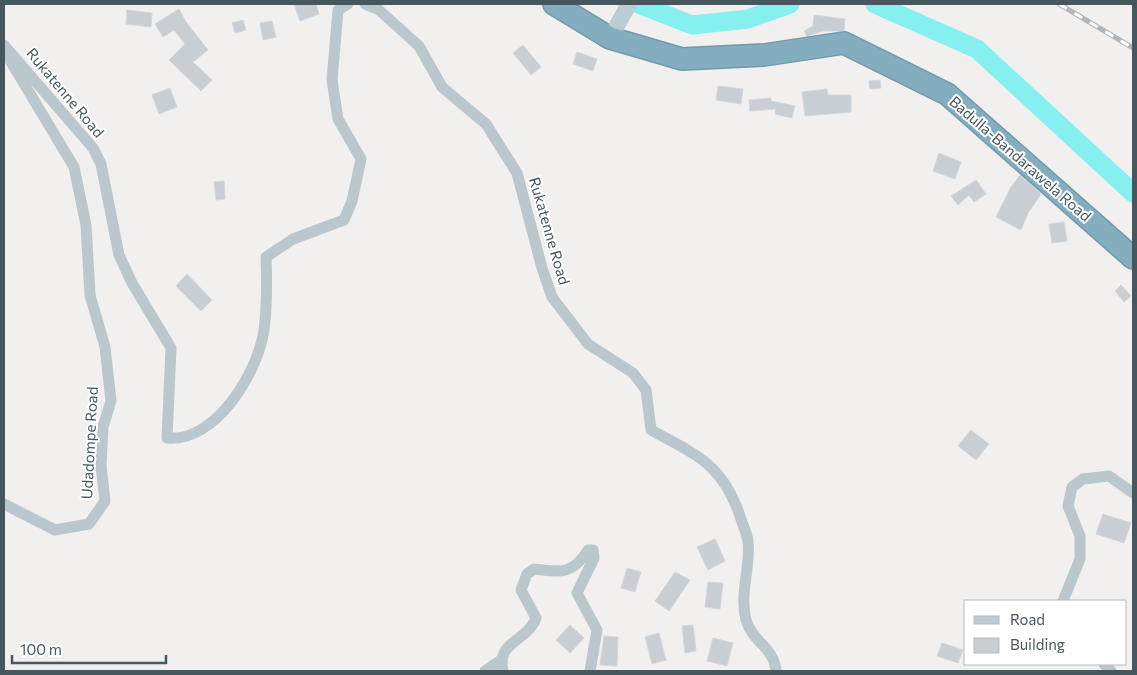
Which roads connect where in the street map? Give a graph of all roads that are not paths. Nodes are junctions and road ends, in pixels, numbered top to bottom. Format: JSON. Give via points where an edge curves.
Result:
{"nodes":[{"id":1,"x":348,"y":4,"type":"edge"},
{"id":2,"x":365,"y":4,"type":"edge"},
{"id":3,"x":554,"y":4,"type":"edge"},
{"id":4,"x":626,"y":10,"type":"edge"},
{"id":5,"x":610,"y":38,"type":"junction"},
{"id":6,"x":4,"y":45,"type":"edge"},
{"id":7,"x":4,"y":51,"type":"edge"},
{"id":8,"x":1133,"y":258,"type":"edge"},
{"id":9,"x":1133,"y":493,"type":"edge"},
{"id":10,"x":4,"y":504,"type":"edge"},
{"id":11,"x":1063,"y":600,"type":"edge"},
{"id":12,"x":502,"y":665,"type":"edge"},
{"id":13,"x":485,"y":671,"type":"edge"},
{"id":14,"x":590,"y":671,"type":"edge"},
{"id":15,"x":776,"y":671,"type":"edge"}],
"edges":[{"from":1,"to":6,"type":"street","name":"Rukatenne Road","via":[[338,10],[332,80],[338,119],[361,159],[352,201],[344,220],[293,239],[266,257],[264,331],[244,384],[208,427],[179,440],[167,438],[171,348],[118,256],[101,164],[93,148]]},
{"from":2,"to":15,"type":"street","name":"Rukatenne Road","via":[[379,10],[419,46],[442,87],[486,124],[516,172],[552,297],[588,344],[633,373],[646,390],[651,430],[711,464],[732,492],[748,541],[744,597],[746,621],[775,659]]},
{"from":3,"to":5,"type":"highway","name":"Badulla-Bandarawela Road"},
{"from":4,"to":5,"type":"street"},
{"from":5,"to":8,"type":"highway","name":"Badulla-Bandarawela Road","via":[[682,59],[764,55],[844,43],[947,94]]},
{"from":7,"to":10,"type":"street","name":"Udadompe Road","via":[[74,167],[86,225],[90,295],[106,346],[110,402],[103,427],[101,465],[105,501],[89,524],[55,530]]},
{"from":9,"to":11,"type":"street","via":[[1109,476],[1083,479],[1072,487],[1068,506],[1080,536],[1080,559]]},
{"from":12,"to":13,"type":"street"},
{"from":12,"to":14,"type":"street","via":[[504,652],[534,625],[536,618],[521,590],[527,574],[534,569],[562,572],[581,561],[588,550],[593,550],[594,558],[577,592],[597,630]]}]}
